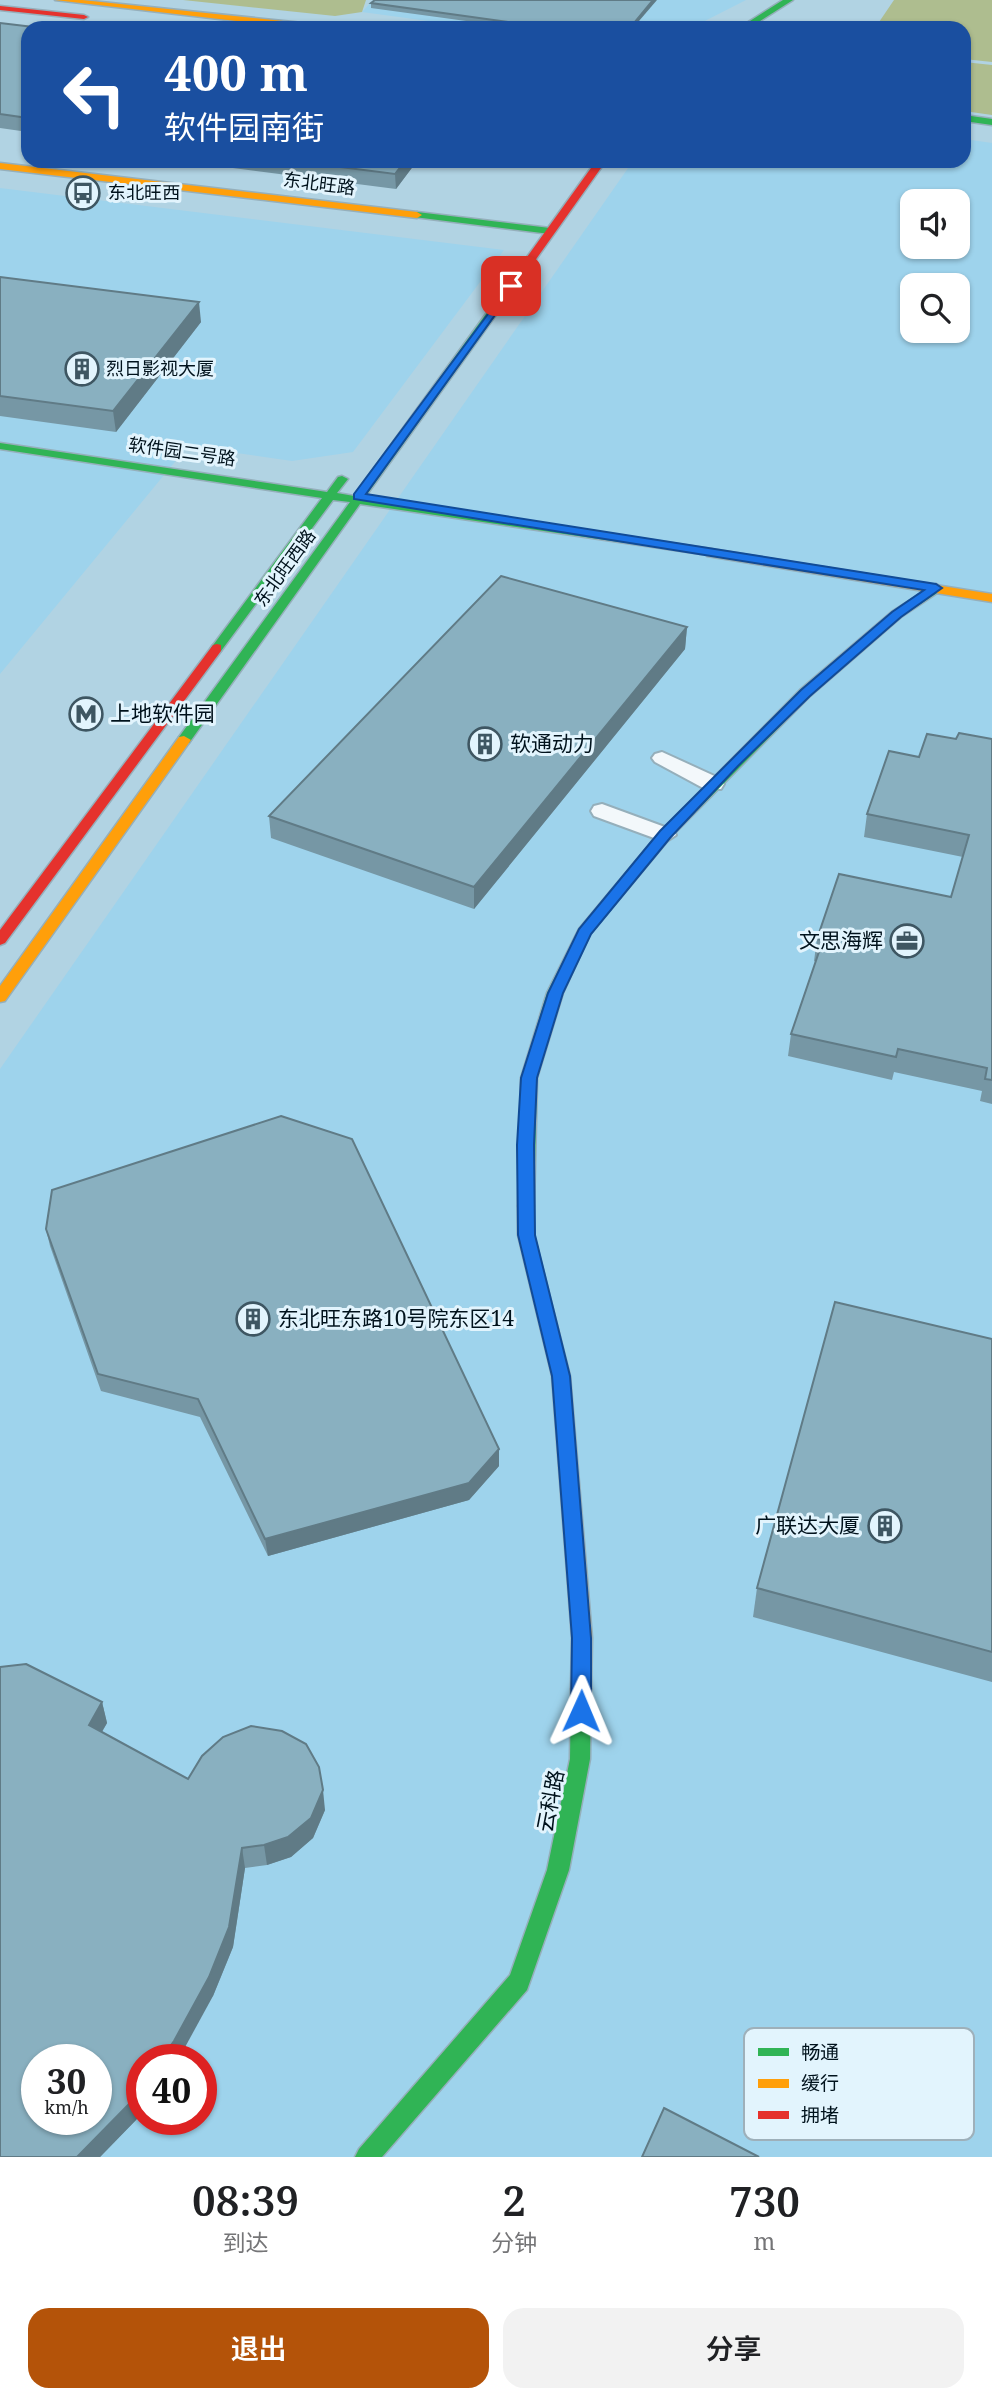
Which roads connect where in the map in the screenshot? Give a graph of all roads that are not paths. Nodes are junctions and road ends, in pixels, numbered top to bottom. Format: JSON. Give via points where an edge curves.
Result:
{"nodes":[{"id":1,"x":59,"y":0,"type":"edge"},
{"id":2,"x":789,"y":0,"type":"edge"},
{"id":3,"x":0,"y":8,"type":"edge"},
{"id":4,"x":125,"y":21,"type":"edge"},
{"id":5,"x":256,"y":21,"type":"edge"},
{"id":6,"x":754,"y":21,"type":"edge"},
{"id":7,"x":971,"y":119,"type":"edge"},
{"id":8,"x":992,"y":122,"type":"edge"},
{"id":9,"x":0,"y":166,"type":"edge"},
{"id":10,"x":596,"y":168,"type":"edge"},
{"id":11,"x":0,"y":177,"type":"edge"},
{"id":12,"x":527,"y":229,"type":"junction"},
{"id":13,"x":546,"y":237,"type":"junction"},
{"id":14,"x":0,"y":446,"type":"edge"},
{"id":15,"x":349,"y":469,"type":"dead end"},
{"id":16,"x":331,"y":493,"type":"junction"},
{"id":17,"x":358,"y":497,"type":"junction"},
{"id":18,"x":936,"y":588,"type":"junction"},
{"id":19,"x":992,"y":598,"type":"edge"},
{"id":20,"x":662,"y":758,"type":"dead end"},
{"id":21,"x":713,"y":784,"type":"junction"},
{"id":22,"x":602,"y":811,"type":"dead end"},
{"id":23,"x":665,"y":835,"type":"junction"},
{"id":24,"x":0,"y":940,"type":"edge"},
{"id":25,"x":0,"y":997,"type":"edge"},
{"id":26,"x":367,"y":2157,"type":"edge"}],
"edges":[{"from":1,"to":5,"type":"street"},
{"from":2,"to":6,"type":"street"},
{"from":3,"to":4,"type":"street"},
{"from":7,"to":8,"type":"street"},
{"from":9,"to":12,"type":"street","name":"东北旺路"},
{"from":10,"to":13,"type":"street","name":"东北旺西路"},
{"from":11,"to":12,"type":"street","name":"东北旺路"},
{"from":12,"to":13,"type":"street","name":"东北旺路"},
{"from":13,"to":17,"type":"street","name":"东北旺西路"},
{"from":14,"to":16,"type":"street","name":"软件园二号路"},
{"from":15,"to":16,"type":"street","name":"东北旺西路"},
{"from":16,"to":17,"type":"street","name":"软件园二号路"},
{"from":16,"to":24,"type":"street","name":"东北旺西路"},
{"from":17,"to":18,"type":"street","name":"软件园二号路"},
{"from":17,"to":25,"type":"street","name":"东北旺西路"},
{"from":18,"to":19,"type":"street","name":"软件园二号路"},
{"from":18,"to":21,"type":"street","name":"云科路","via":[[897,614],[815,685]]},
{"from":20,"to":21,"type":"street"},
{"from":21,"to":23,"type":"street","name":"云科路"},
{"from":22,"to":23,"type":"street"},
{"from":23,"to":26,"type":"street","name":"云科路","via":[[584,932],[555,993],[529,1078],[526,1235],[561,1376],[582,1638],[580,1759],[558,1870],[519,1982]]}]}
